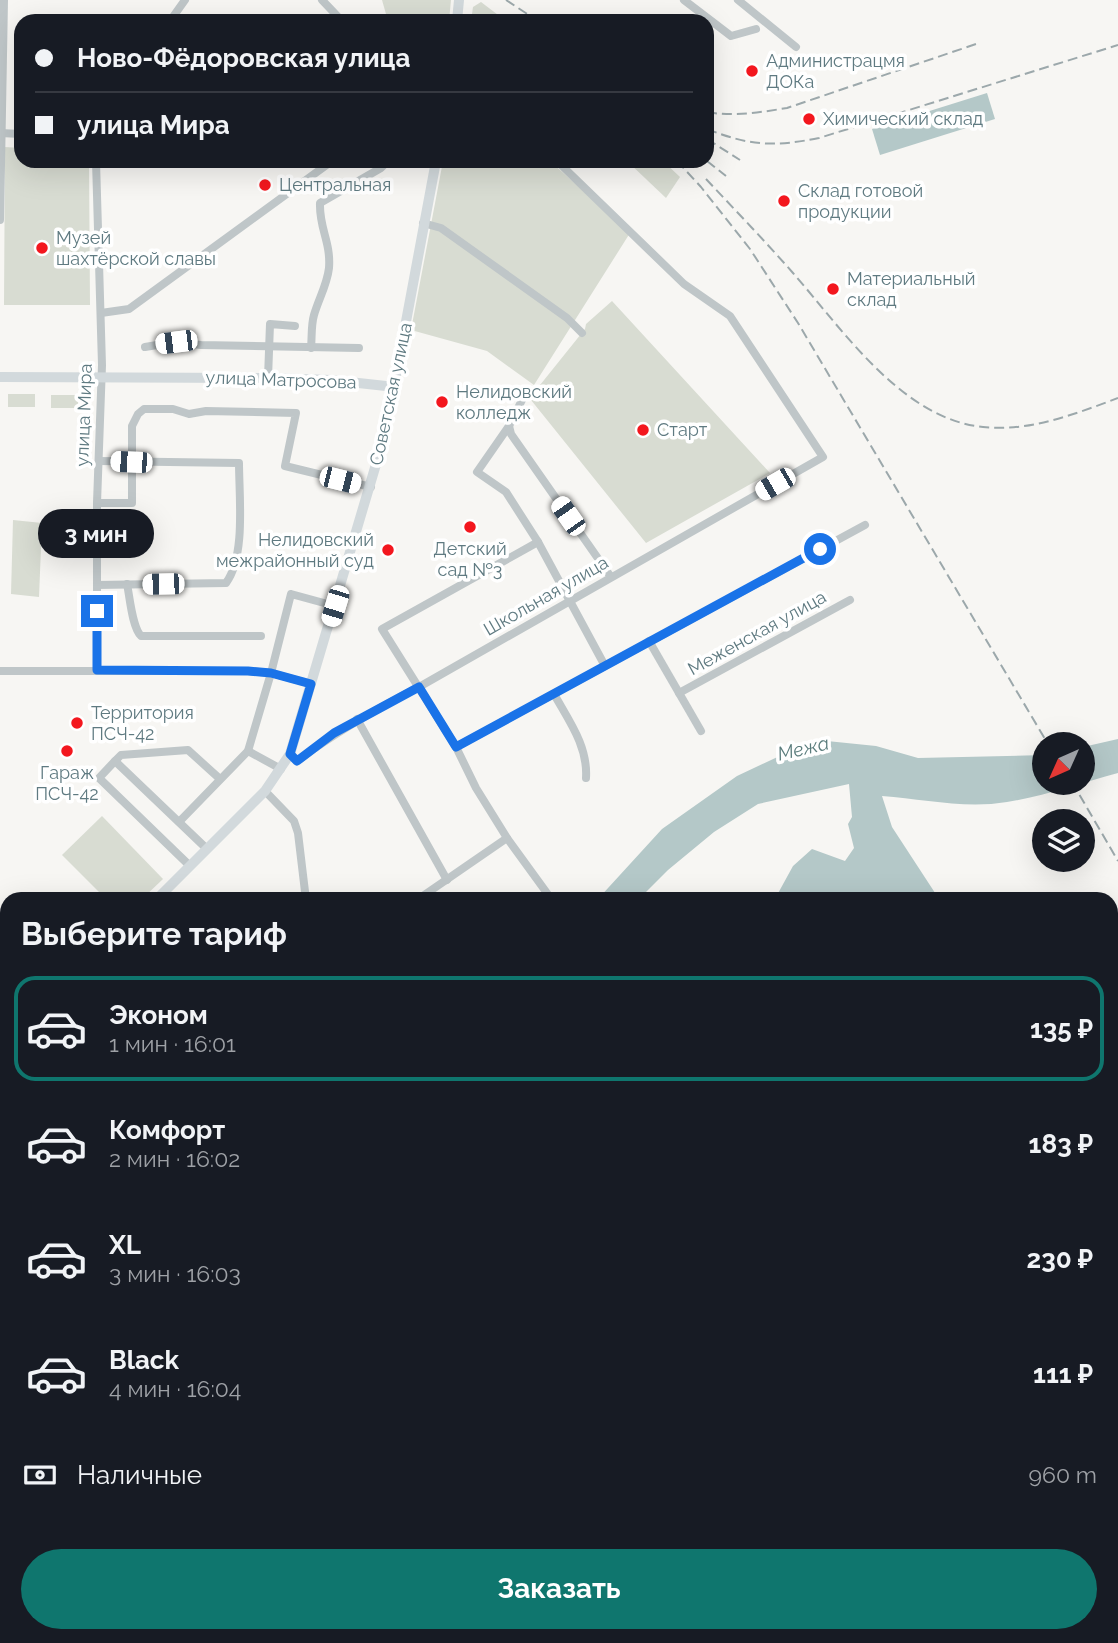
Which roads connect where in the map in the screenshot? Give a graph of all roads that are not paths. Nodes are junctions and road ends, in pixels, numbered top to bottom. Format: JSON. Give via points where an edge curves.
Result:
{"nodes":[{"id":1,"x":4,"y":0,"type":"edge"},
{"id":2,"x":322,"y":0,"type":"edge"},
{"id":3,"x":684,"y":0,"type":"edge"},
{"id":4,"x":738,"y":0,"type":"edge"},
{"id":5,"x":335,"y":14,"type":"edge"},
{"id":6,"x":702,"y":14,"type":"edge"},
{"id":7,"x":714,"y":23,"type":"edge"},
{"id":8,"x":756,"y":29,"type":"dead end"},
{"id":9,"x":796,"y":47,"type":"dead end"},
{"id":10,"x":1,"y":134,"type":"edge"},
{"id":11,"x":96,"y":168,"type":"edge"},
{"id":12,"x":321,"y":168,"type":"edge"},
{"id":13,"x":382,"y":168,"type":"edge"},
{"id":14,"x":435,"y":168,"type":"edge"},
{"id":15,"x":564,"y":168,"type":"edge"},
{"id":16,"x":0,"y":220,"type":"edge"},
{"id":17,"x":423,"y":223,"type":"junction"},
{"id":18,"x":101,"y":313,"type":"junction"},
{"id":19,"x":295,"y":326,"type":"dead end"},
{"id":20,"x":582,"y":333,"type":"dead end"},
{"id":21,"x":269,"y":346,"type":"junction"},
{"id":22,"x":145,"y":347,"type":"dead end"},
{"id":23,"x":311,"y":348,"type":"junction"},
{"id":24,"x":359,"y":348,"type":"dead end"},
{"id":25,"x":0,"y":377,"type":"edge"},
{"id":26,"x":102,"y":377,"type":"junction"},
{"id":27,"x":268,"y":378,"type":"junction"},
{"id":28,"x":395,"y":387,"type":"junction"},
{"id":29,"x":523,"y":398,"type":"dead end"},
{"id":30,"x":509,"y":426,"type":"junction"},
{"id":31,"x":99,"y":461,"type":"junction"},
{"id":32,"x":131,"y":462,"type":"junction"},
{"id":33,"x":371,"y":487,"type":"junction"},
{"id":34,"x":97,"y":503,"type":"junction"},
{"id":35,"x":864,"y":525,"type":"dead end"},
{"id":36,"x":538,"y":542,"type":"junction"},
{"id":37,"x":611,"y":577,"type":"junction"},
{"id":38,"x":127,"y":584,"type":"junction"},
{"id":39,"x":97,"y":585,"type":"junction"},
{"id":40,"x":850,"y":600,"type":"dead end"},
{"id":41,"x":569,"y":601,"type":"junction"},
{"id":42,"x":335,"y":606,"type":"junction"},
{"id":43,"x":261,"y":636,"type":"dead end"},
{"id":44,"x":649,"y":641,"type":"junction"},
{"id":45,"x":605,"y":666,"type":"junction"},
{"id":46,"x":97,"y":670,"type":"junction"},
{"id":47,"x":0,"y":671,"type":"edge"},
{"id":48,"x":271,"y":673,"type":"junction"},
{"id":49,"x":311,"y":684,"type":"junction"},
{"id":50,"x":419,"y":687,"type":"junction"},
{"id":51,"x":679,"y":693,"type":"junction"},
{"id":52,"x":554,"y":694,"type":"junction"},
{"id":53,"x":357,"y":719,"type":"junction"},
{"id":54,"x":701,"y":731,"type":"dead end"},
{"id":55,"x":456,"y":747,"type":"junction"},
{"id":56,"x":248,"y":751,"type":"junction"},
{"id":57,"x":290,"y":754,"type":"junction"},
{"id":58,"x":115,"y":761,"type":"junction"},
{"id":59,"x":281,"y":769,"type":"junction"},
{"id":60,"x":586,"y":778,"type":"dead end"},
{"id":61,"x":220,"y":779,"type":"junction"},
{"id":62,"x":265,"y":791,"type":"junction"},
{"id":63,"x":179,"y":822,"type":"junction"},
{"id":64,"x":507,"y":838,"type":"junction"},
{"id":65,"x":207,"y":849,"type":"junction"},
{"id":66,"x":190,"y":866,"type":"junction"},
{"id":67,"x":447,"y":880,"type":"junction"},
{"id":68,"x":164,"y":892,"type":"edge"},
{"id":69,"x":305,"y":892,"type":"edge"},
{"id":70,"x":429,"y":892,"type":"edge"},
{"id":71,"x":546,"y":892,"type":"edge"}],
"edges":[{"from":1,"to":10,"type":"street"},
{"from":2,"to":5,"type":"street"},
{"from":3,"to":6,"type":"street"},
{"from":4,"to":9,"type":"street"},
{"from":7,"to":8,"type":"street","via":[[731,36]]},
{"from":10,"to":16,"type":"street"},
{"from":11,"to":18,"type":"street","name":"улица Мира"},
{"from":12,"to":18,"type":"street","via":[[130,309]]},
{"from":13,"to":23,"type":"street","via":[[320,203],[319,222],[328,241],[329,268],[314,315]]},
{"from":14,"to":17,"type":"main road","name":"Советская улица"},
{"from":15,"to":37,"type":"street","name":"Школьная улица","via":[[684,284],[730,316],[822,457]]},
{"from":17,"to":20,"type":"street","via":[[441,228]]},
{"from":17,"to":28,"type":"main road","name":"Советская улица"},
{"from":18,"to":26,"type":"street","name":"улица Мира"},
{"from":19,"to":21,"type":"street","via":[[270,324]]},
{"from":21,"to":22,"type":"street","via":[[176,342]]},
{"from":21,"to":23,"type":"street"},
{"from":21,"to":27,"type":"street"},
{"from":23,"to":24,"type":"street"},
{"from":25,"to":26,"type":"main road","name":"улица Матросова"},
{"from":26,"to":27,"type":"main road","name":"улица Матросова"},
{"from":26,"to":31,"type":"street","name":"улица Мира"},
{"from":27,"to":28,"type":"main road","name":"улица Матросова"},
{"from":28,"to":33,"type":"main road","name":"Советская улица"},
{"from":29,"to":30,"type":"street"},
{"from":30,"to":36,"type":"street","via":[[477,472],[506,492]]},
{"from":30,"to":37,"type":"street"},
{"from":31,"to":32,"type":"street"},
{"from":31,"to":34,"type":"street","name":"улица Мира"},
{"from":32,"to":33,"type":"street","via":[[132,426],[144,409],[189,414],[296,412],[285,466]]},
{"from":32,"to":34,"type":"street","via":[[132,503]]},
{"from":32,"to":38,"type":"street","via":[[239,463],[239,533],[234,571],[226,583]]},
{"from":33,"to":42,"type":"main road","name":"Советская улица"},
{"from":34,"to":39,"type":"street","name":"улица Мира"},
{"from":35,"to":44,"type":"street"},
{"from":36,"to":41,"type":"street"},
{"from":36,"to":50,"type":"street","via":[[382,629]]},
{"from":37,"to":41,"type":"street","name":"Школьная улица"},
{"from":38,"to":39,"type":"street"},
{"from":38,"to":43,"type":"street","via":[[135,628],[141,636]]},
{"from":39,"to":46,"type":"street","name":"улица Мира"},
{"from":40,"to":51,"type":"street","name":"Меженская улица"},
{"from":41,"to":45,"type":"street"},
{"from":41,"to":50,"type":"street","name":"Школьная улица"},
{"from":42,"to":48,"type":"street","via":[[291,594]]},
{"from":42,"to":49,"type":"main road","name":"Советская улица"},
{"from":44,"to":45,"type":"street"},
{"from":44,"to":51,"type":"street"},
{"from":45,"to":52,"type":"street"},
{"from":46,"to":47,"type":"street"},
{"from":46,"to":48,"type":"street"},
{"from":48,"to":49,"type":"street"},
{"from":48,"to":56,"type":"street"},
{"from":49,"to":57,"type":"main road","name":"Советская улица"},
{"from":50,"to":53,"type":"street","name":"Школьная улица"},
{"from":50,"to":55,"type":"street"},
{"from":51,"to":54,"type":"street"},
{"from":52,"to":55,"type":"street"},
{"from":52,"to":60,"type":"street","via":[[582,742]]},
{"from":53,"to":57,"type":"street","name":"Школьная улица","via":[[297,761]]},
{"from":53,"to":67,"type":"street"},
{"from":55,"to":64,"type":"street"},
{"from":56,"to":59,"type":"street"},
{"from":56,"to":61,"type":"street"},
{"from":57,"to":59,"type":"main road","name":"Советская улица"},
{"from":58,"to":61,"type":"street","via":[[121,755],[188,750]]},
{"from":58,"to":63,"type":"street"},
{"from":58,"to":66,"type":"street","via":[[99,778]]},
{"from":59,"to":62,"type":"main road","name":"Советская улица"},
{"from":61,"to":63,"type":"street"},
{"from":62,"to":65,"type":"main road","name":"Советская улица"},
{"from":62,"to":69,"type":"street","via":[[294,821]]},
{"from":63,"to":65,"type":"street"},
{"from":64,"to":67,"type":"street"},
{"from":64,"to":71,"type":"street"},
{"from":65,"to":66,"type":"main road","name":"Советская улица"},
{"from":66,"to":68,"type":"main road","name":"Советская улица"},
{"from":67,"to":70,"type":"street"}]}
